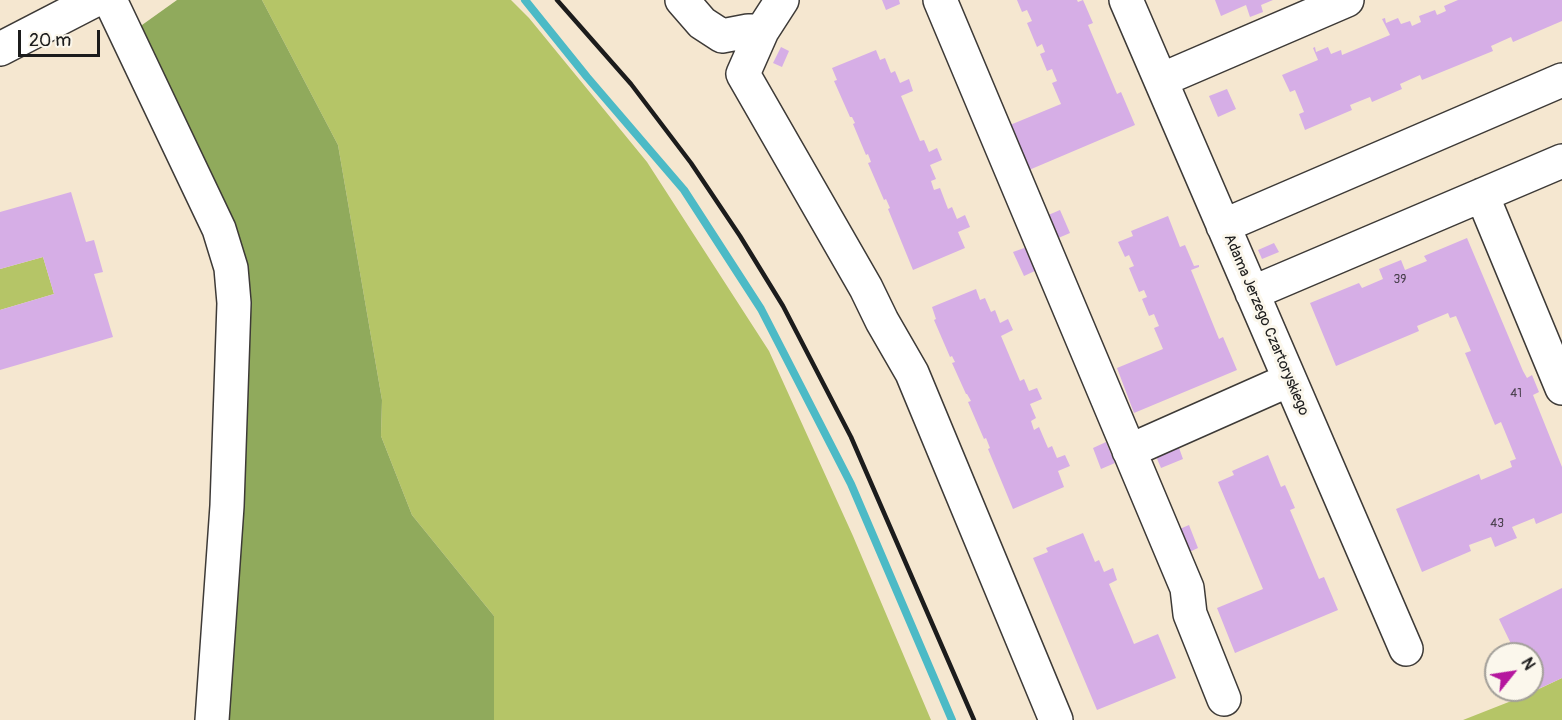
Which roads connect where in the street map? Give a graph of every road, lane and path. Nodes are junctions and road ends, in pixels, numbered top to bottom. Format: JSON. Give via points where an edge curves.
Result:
{"nodes":[{"id":1,"x":95,"y":0,"type":"edge"},
{"id":2,"x":110,"y":0,"type":"edge"},
{"id":3,"x":682,"y":0,"type":"edge"},
{"id":4,"x":782,"y":0,"type":"edge"},
{"id":5,"x":940,"y":0,"type":"edge"},
{"id":6,"x":1126,"y":0,"type":"edge"},
{"id":7,"x":1347,"y":0,"type":"edge"},
{"id":8,"x":762,"y":31,"type":"junction"},
{"id":9,"x":0,"y":49,"type":"edge"},
{"id":10,"x":1161,"y":80,"type":"junction"},
{"id":11,"x":1562,"y":80,"type":"edge"},
{"id":12,"x":1562,"y":161,"type":"edge"},
{"id":13,"x":1482,"y":195,"type":"junction"},
{"id":14,"x":1223,"y":226,"type":"junction"},
{"id":15,"x":1252,"y":293,"type":"junction"},
{"id":16,"x":1289,"y":380,"type":"junction"},
{"id":17,"x":1562,"y":388,"type":"edge"},
{"id":18,"x":1129,"y":451,"type":"junction"},
{"id":19,"x":1406,"y":649,"type":"dead end"},
{"id":20,"x":1224,"y":699,"type":"dead end"},
{"id":21,"x":212,"y":720,"type":"edge"},
{"id":22,"x":1056,"y":720,"type":"edge"}],
"edges":[{"from":1,"to":9,"type":"street"},
{"from":2,"to":21,"type":"street","via":[[219,228],[231,268],[234,303],[228,486]]},
{"from":3,"to":8,"type":"street","via":[[702,23],[722,36]]},
{"from":4,"to":8,"type":"street"},
{"from":5,"to":18,"type":"street"},
{"from":6,"to":10,"type":"street","name":"Adama Jerzego Czartoryskiego"},
{"from":7,"to":10,"type":"street"},
{"from":8,"to":22,"type":"street","via":[[743,74],[912,373]]},
{"from":10,"to":14,"type":"street","name":"Adama Jerzego Czartoryskiego"},
{"from":11,"to":14,"type":"street"},
{"from":12,"to":13,"type":"street"},
{"from":13,"to":15,"type":"street"},
{"from":13,"to":17,"type":"street"},
{"from":14,"to":15,"type":"street","name":"Adama Jerzego Czartoryskiego"},
{"from":15,"to":16,"type":"street","name":"Adama Jerzego Czartoryskiego"},
{"from":16,"to":18,"type":"street"},
{"from":16,"to":19,"type":"street","name":"Adama Jerzego Czartoryskiego"},
{"from":18,"to":20,"type":"street","via":[[1187,588],[1190,614]]}]}
